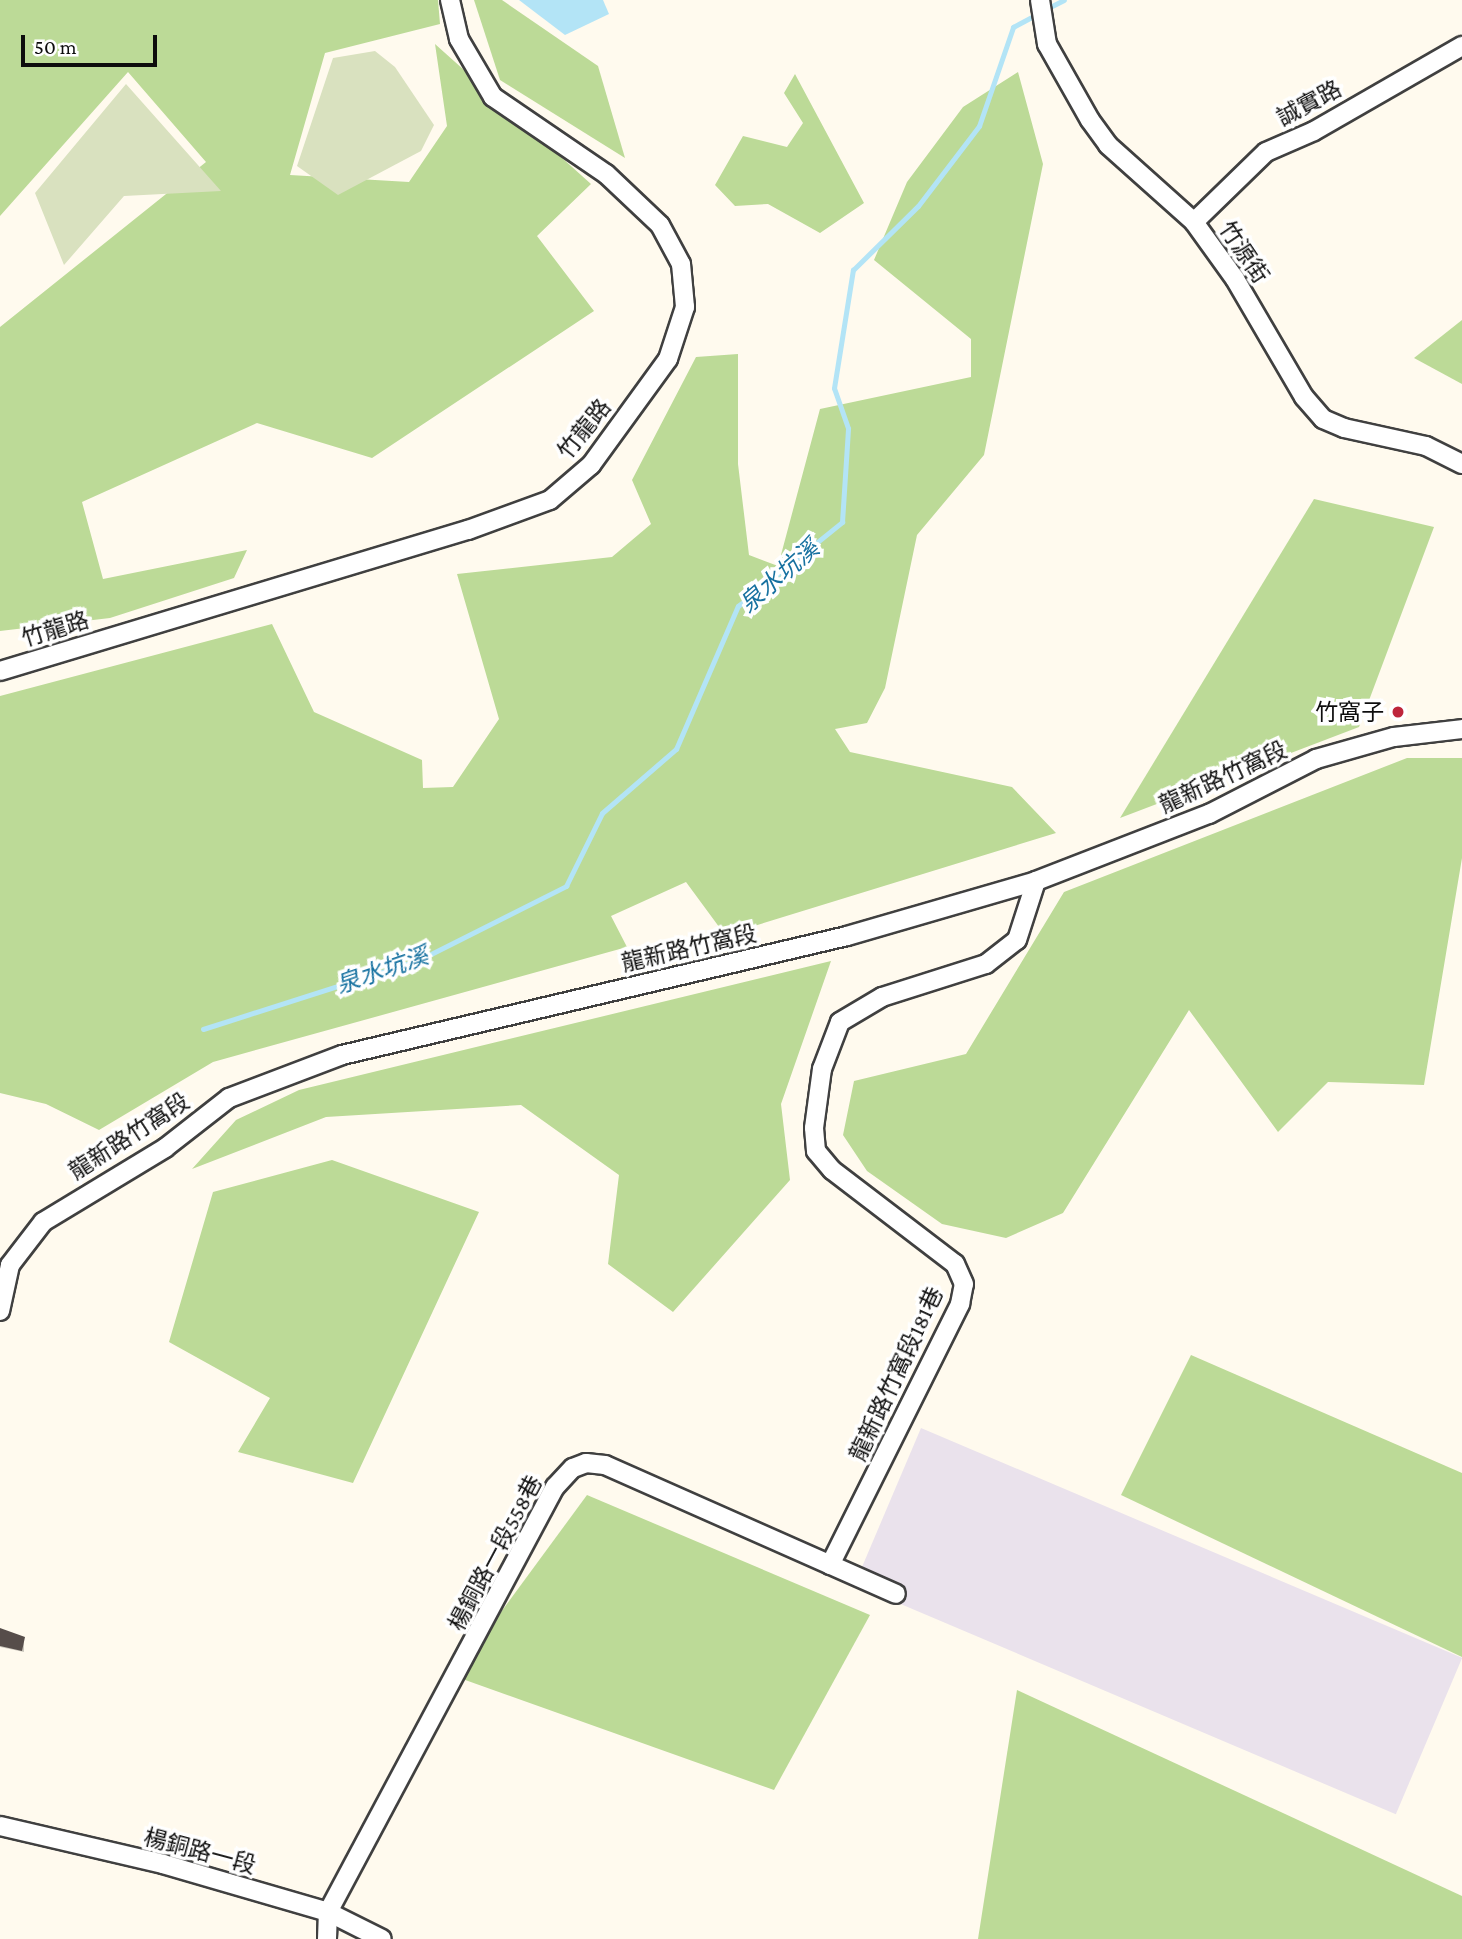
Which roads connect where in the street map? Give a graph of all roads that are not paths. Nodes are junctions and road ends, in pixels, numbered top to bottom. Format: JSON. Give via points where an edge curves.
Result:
{"nodes":[{"id":1,"x":450,"y":0,"type":"edge"},
{"id":2,"x":1040,"y":1,"type":"edge"},
{"id":3,"x":1462,"y":46,"type":"edge"},
{"id":4,"x":1194,"y":222,"type":"junction"},
{"id":5,"x":1462,"y":464,"type":"edge"},
{"id":6,"x":0,"y":671,"type":"edge"},
{"id":7,"x":1462,"y":729,"type":"edge"},
{"id":8,"x":1036,"y":881,"type":"junction"},
{"id":9,"x":5,"y":1258,"type":"edge"},
{"id":10,"x":0,"y":1311,"type":"edge"},
{"id":11,"x":830,"y":1564,"type":"junction"},
{"id":12,"x":897,"y":1594,"type":"dead end"},
{"id":13,"x":0,"y":1826,"type":"edge"},
{"id":14,"x":328,"y":1912,"type":"junction"},
{"id":15,"x":327,"y":1939,"type":"edge"},
{"id":16,"x":382,"y":1939,"type":"edge"}],
"edges":[{"from":1,"to":6,"type":"street","name":"竹龍路","via":[[459,39],[493,97],[597,166],[660,225],[681,264],[685,307],[668,359],[591,465],[550,500],[468,530]]},
{"from":2,"to":4,"type":"street","name":"竹源街","via":[[1047,44],[1108,145]]},
{"from":3,"to":4,"type":"street","name":"誠實路","via":[[1314,131],[1266,152]]},
{"from":4,"to":5,"type":"street","name":"竹源街","via":[[1235,279],[1304,397],[1323,419],[1426,446]]},
{"from":7,"to":8,"type":"street","name":"龍新路竹窩段","via":[[1394,737],[1316,760],[1209,814]]},
{"from":8,"to":9,"type":"street","name":"龍新路竹窩段","via":[[847,936],[342,1055],[229,1098],[165,1148],[43,1222]]},
{"from":8,"to":11,"type":"street","name":"龍新路竹窩段181巷","via":[[1017,940],[986,964],[882,998],[840,1022],[822,1069],[814,1128],[816,1151],[832,1170],[955,1264],[964,1284],[960,1304]]},
{"from":9,"to":10,"type":"street","name":"龍新路竹窩段"},
{"from":11,"to":12,"type":"street","name":"楊銅路一段558巷"},
{"from":11,"to":14,"type":"street","name":"楊銅路一段558巷","via":[[605,1465],[586,1463],[573,1468],[555,1487]]},
{"from":13,"to":14,"type":"street","name":"楊銅路一段","via":[[163,1864]]},
{"from":14,"to":15,"type":"street","name":"楊銅路一段558巷"},
{"from":14,"to":16,"type":"street","name":"楊銅路一段"}]}
